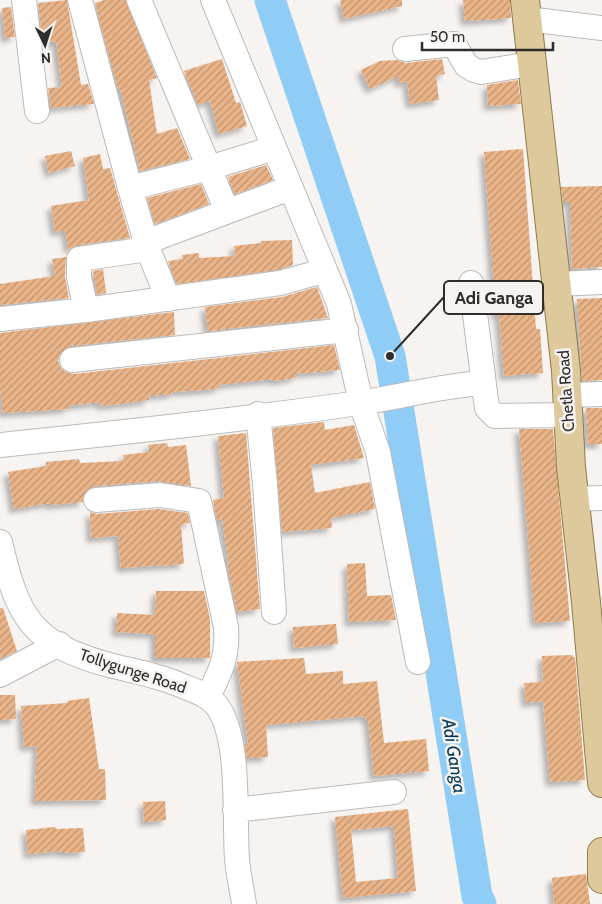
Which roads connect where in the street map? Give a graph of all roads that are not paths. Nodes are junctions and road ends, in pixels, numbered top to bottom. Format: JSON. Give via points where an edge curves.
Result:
{"nodes":[{"id":1,"x":24,"y":0,"type":"edge"},
{"id":2,"x":80,"y":0,"type":"edge"},
{"id":3,"x":139,"y":0,"type":"edge"},
{"id":4,"x":212,"y":0,"type":"edge"},
{"id":5,"x":526,"y":10,"type":"edge"},
{"id":6,"x":602,"y":28,"type":"edge"},
{"id":7,"x":405,"y":49,"type":"dead end"},
{"id":8,"x":531,"y":64,"type":"junction"},
{"id":9,"x":37,"y":110,"type":"dead end"},
{"id":10,"x":274,"y":148,"type":"junction"},
{"id":11,"x":209,"y":168,"type":"junction"},
{"id":12,"x":130,"y":188,"type":"junction"},
{"id":13,"x":290,"y":188,"type":"junction"},
{"id":14,"x":227,"y":212,"type":"junction"},
{"id":15,"x":147,"y":245,"type":"junction"},
{"id":16,"x":323,"y":270,"type":"junction"},
{"id":17,"x":602,"y":282,"type":"edge"},
{"id":18,"x":471,"y":283,"type":"dead end"},
{"id":19,"x":556,"y":284,"type":"junction"},
{"id":20,"x":168,"y":300,"type":"junction"},
{"id":21,"x":86,"y":310,"type":"junction"},
{"id":22,"x":0,"y":319,"type":"edge"},
{"id":23,"x":346,"y":330,"type":"junction"},
{"id":24,"x":72,"y":360,"type":"dead end"},
{"id":25,"x":482,"y":383,"type":"junction"},
{"id":26,"x":602,"y":394,"type":"edge"},
{"id":27,"x":364,"y":402,"type":"junction"},
{"id":28,"x":568,"y":405,"type":"junction"},
{"id":29,"x":258,"y":414,"type":"junction"},
{"id":30,"x":0,"y":444,"type":"edge"},
{"id":31,"x":602,"y":498,"type":"edge"},
{"id":32,"x":574,"y":499,"type":"junction"},
{"id":33,"x":96,"y":500,"type":"dead end"},
{"id":34,"x":0,"y":542,"type":"edge"},
{"id":35,"x":9,"y":606,"type":"edge"},
{"id":36,"x":274,"y":612,"type":"dead end"},
{"id":37,"x":594,"y":612,"type":"edge"},
{"id":38,"x":59,"y":644,"type":"junction"},
{"id":39,"x":418,"y":662,"type":"dead end"},
{"id":40,"x":0,"y":675,"type":"edge"},
{"id":41,"x":208,"y":697,"type":"junction"},
{"id":42,"x":599,"y":705,"type":"edge"},
{"id":43,"x":602,"y":783,"type":"edge"},
{"id":44,"x":394,"y":792,"type":"dead end"},
{"id":45,"x":235,"y":810,"type":"junction"},
{"id":46,"x":602,"y":852,"type":"edge"},
{"id":47,"x":602,"y":879,"type":"edge"},
{"id":48,"x":244,"y":904,"type":"edge"}],
"edges":[{"from":1,"to":9,"type":"street"},
{"from":2,"to":12,"type":"street"},
{"from":3,"to":11,"type":"street"},
{"from":4,"to":10,"type":"street"},
{"from":5,"to":6,"type":"street"},
{"from":5,"to":8,"type":"main road","name":"Chetla Road"},
{"from":7,"to":8,"type":"street","via":[[454,44],[466,65],[480,72]]},
{"from":8,"to":19,"type":"main road","name":"Chetla Road"},
{"from":10,"to":11,"type":"street"},
{"from":10,"to":13,"type":"street"},
{"from":11,"to":12,"type":"street"},
{"from":11,"to":14,"type":"street"},
{"from":12,"to":15,"type":"street"},
{"from":13,"to":14,"type":"street"},
{"from":13,"to":16,"type":"street"},
{"from":14,"to":15,"type":"street"},
{"from":15,"to":20,"type":"street"},
{"from":15,"to":21,"type":"street","via":[[79,259]]},
{"from":16,"to":20,"type":"street","via":[[280,283]]},
{"from":16,"to":23,"type":"street","via":[[339,304]]},
{"from":17,"to":19,"type":"street"},
{"from":18,"to":25,"type":"street"},
{"from":19,"to":28,"type":"main road","name":"Chetla Road"},
{"from":20,"to":21,"type":"street"},
{"from":21,"to":22,"type":"street"},
{"from":23,"to":24,"type":"street"},
{"from":23,"to":27,"type":"street"},
{"from":25,"to":27,"type":"street"},
{"from":25,"to":28,"type":"street","via":[[487,408],[495,416]]},
{"from":26,"to":28,"type":"street"},
{"from":27,"to":29,"type":"street"},
{"from":27,"to":39,"type":"street","via":[[378,452]]},
{"from":28,"to":32,"type":"main road","name":"Chetla Road"},
{"from":29,"to":30,"type":"street"},
{"from":29,"to":36,"type":"street"},
{"from":31,"to":32,"type":"street"},
{"from":32,"to":37,"type":"main road","name":"Chetla Road"},
{"from":33,"to":41,"type":"street","via":[[160,495],[199,501],[226,627],[227,648],[224,666]]},
{"from":34,"to":35,"type":"street","name":"Tollygunge Road"},
{"from":35,"to":38,"type":"street","name":"Tollygunge Road","via":[[38,632]]},
{"from":37,"to":42,"type":"main road","name":"Chetla Road"},
{"from":38,"to":40,"type":"street"},
{"from":38,"to":41,"type":"street","name":"Tollygunge Road","via":[[106,664],[164,678]]},
{"from":41,"to":45,"type":"street","name":"Tollygunge Road","via":[[218,707],[232,747]]},
{"from":42,"to":43,"type":"main road","name":"Chetla Road"},
{"from":44,"to":45,"type":"street"},
{"from":45,"to":48,"type":"street","name":"Tollygunge Road","via":[[237,861]]},
{"from":46,"to":47,"type":"main road"}]}
